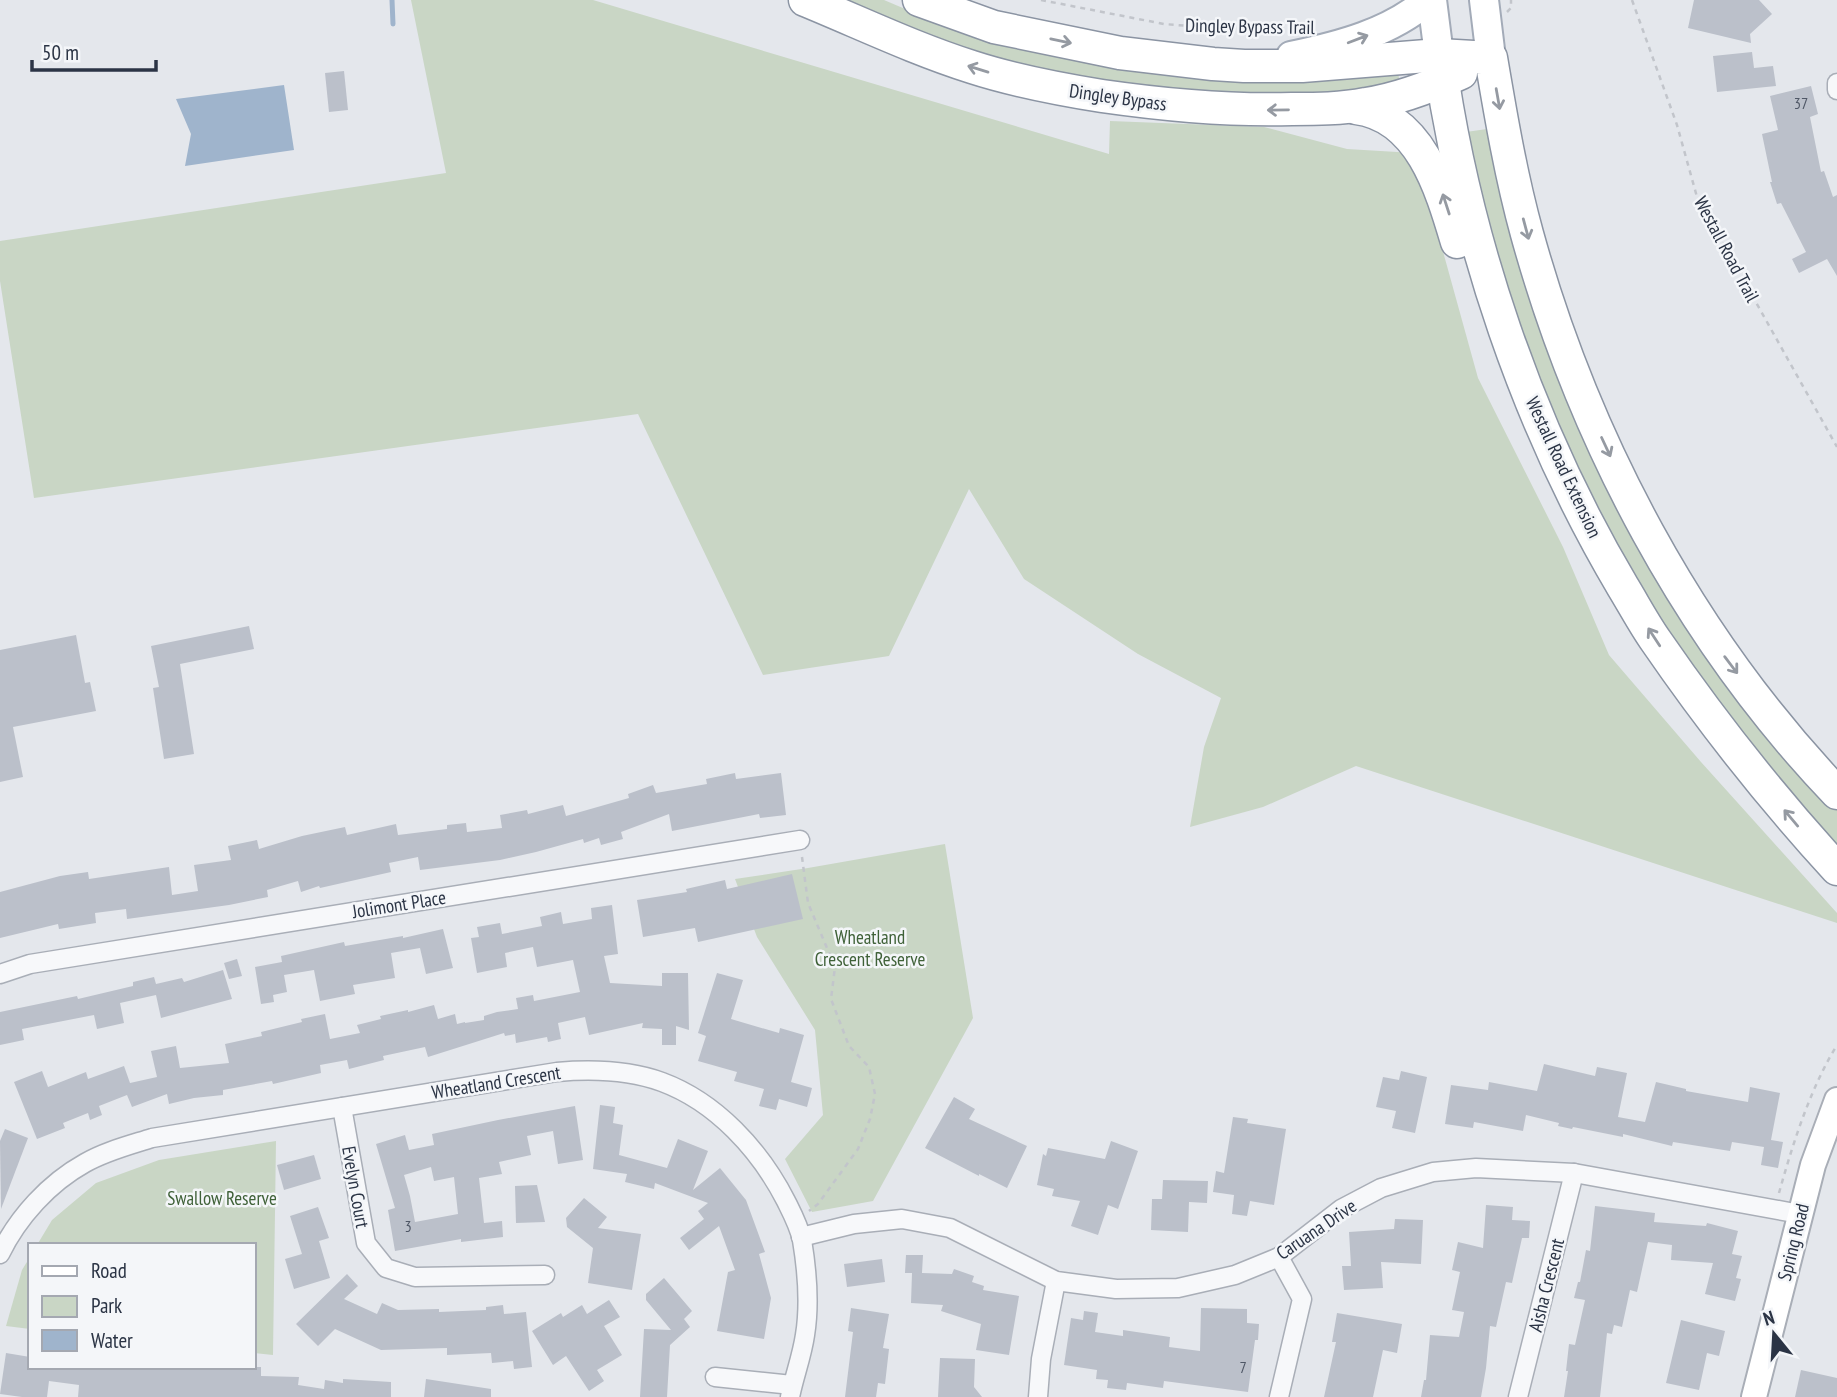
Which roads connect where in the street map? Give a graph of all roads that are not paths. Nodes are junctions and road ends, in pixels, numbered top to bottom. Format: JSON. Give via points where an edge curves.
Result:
{"nodes":[{"id":1,"x":805,"y":0,"type":"edge"},
{"id":2,"x":919,"y":0,"type":"edge"},
{"id":3,"x":1430,"y":0,"type":"edge"},
{"id":4,"x":1484,"y":0,"type":"edge"},
{"id":5,"x":1491,"y":59,"type":"junction"},
{"id":6,"x":1244,"y":66,"type":"junction"},
{"id":7,"x":1441,"y":68,"type":"junction"},
{"id":8,"x":1837,"y":83,"type":"edge"},
{"id":9,"x":1837,"y":90,"type":"edge"},
{"id":10,"x":1346,"y":107,"type":"junction"},
{"id":11,"x":1532,"y":400,"type":"junction"},
{"id":12,"x":1770,"y":716,"type":"junction"},
{"id":13,"x":1837,"y":773,"type":"edge"},
{"id":14,"x":1837,"y":793,"type":"edge"},
{"id":15,"x":800,"y":840,"type":"road end"},
{"id":16,"x":1837,"y":869,"type":"edge"},
{"id":17,"x":0,"y":974,"type":"edge"},
{"id":18,"x":1837,"y":1100,"type":"edge"},
{"id":19,"x":342,"y":1107,"type":"junction"},
{"id":20,"x":1831,"y":1121,"type":"edge"},
{"id":21,"x":1574,"y":1173,"type":"junction"},
{"id":22,"x":1800,"y":1214,"type":"junction"},
{"id":23,"x":6,"y":1227,"type":"edge"},
{"id":24,"x":799,"y":1230,"type":"junction"},
{"id":25,"x":0,"y":1254,"type":"edge"},
{"id":26,"x":1279,"y":1257,"type":"junction"},
{"id":27,"x":545,"y":1275,"type":"dead end"},
{"id":28,"x":1056,"y":1281,"type":"junction"},
{"id":29,"x":715,"y":1377,"type":"dead end"},
{"id":30,"x":791,"y":1391,"type":"edge"},
{"id":31,"x":1038,"y":1397,"type":"edge"},
{"id":32,"x":1279,"y":1397,"type":"edge"},
{"id":33,"x":1518,"y":1397,"type":"edge"},
{"id":34,"x":1754,"y":1397,"type":"edge"}],
"edges":[{"from":10,"to":1,"type":"highway","name":"Dingley Bypass","one_way":true,"via":[[1209,108],[1044,87],[973,68]]},
{"from":2,"to":6,"type":"highway","one_way":true,"via":[[994,27],[1108,51]]},
{"from":6,"to":3,"type":"main road","one_way":true,"via":[[1357,40]]},
{"from":3,"to":7,"type":"main road","name":"Westall Road Extension"},
{"from":4,"to":5,"type":"main road"},
{"from":5,"to":7,"type":"highway"},
{"from":5,"to":12,"type":"highway","one_way":true,"via":[[1527,234],[1578,384],[1661,557],[1726,659]]},
{"from":6,"to":7,"type":"highway"},
{"from":7,"to":10,"type":"highway","name":"Dingley Bypass","via":[[1425,89]]},
{"from":7,"to":11,"type":"highway","name":"Westall Road Extension","via":[[1482,257]]},
{"from":8,"to":9,"type":"street"},
{"from":11,"to":10,"type":"highway","one_way":true,"via":[[1489,332],[1443,197],[1419,150],[1392,120],[1366,109]]},
{"from":16,"to":11,"type":"highway","name":"Westall Road Extension","one_way":true,"via":[[1724,736],[1655,639],[1580,509]]},
{"from":12,"to":13,"type":"main road"},
{"from":12,"to":14,"type":"highway"},
{"from":15,"to":17,"type":"street","name":"Jolimont Place","via":[[30,964]]},
{"from":18,"to":20,"type":"main road","name":"Spring Road"},
{"from":19,"to":23,"type":"street","name":"Wheatland Crescent","via":[[152,1138],[118,1149],[68,1174]]},
{"from":19,"to":24,"type":"street","name":"Wheatland Crescent","via":[[557,1072],[612,1072],[647,1078],[690,1096],[735,1131],[768,1170]]},
{"from":19,"to":27,"type":"street","name":"Evelyn Court","via":[[366,1243],[386,1268],[415,1277]]},
{"from":20,"to":22,"type":"main road","name":"Spring Road","via":[[1812,1165]]},
{"from":21,"to":22,"type":"street","name":"Caruana Drive"},
{"from":21,"to":26,"type":"street","name":"Caruana Drive","via":[[1476,1168],[1433,1172],[1381,1188],[1341,1209]]},
{"from":21,"to":33,"type":"street","name":"Aisha Crescent"},
{"from":22,"to":34,"type":"main road","name":"Spring Road"},
{"from":23,"to":25,"type":"street","name":"Wheatland Crescent"},
{"from":24,"to":28,"type":"street","name":"Caruana Drive","via":[[902,1219],[950,1228]]},
{"from":24,"to":30,"type":"street","name":"Wheatland Crescent","via":[[807,1285],[805,1335]]},
{"from":26,"to":28,"type":"street","name":"Caruana Drive","via":[[1235,1275],[1178,1288],[1116,1289]]},
{"from":26,"to":32,"type":"street","via":[[1302,1299]]},
{"from":28,"to":31,"type":"street"},
{"from":29,"to":30,"type":"street"}]}
